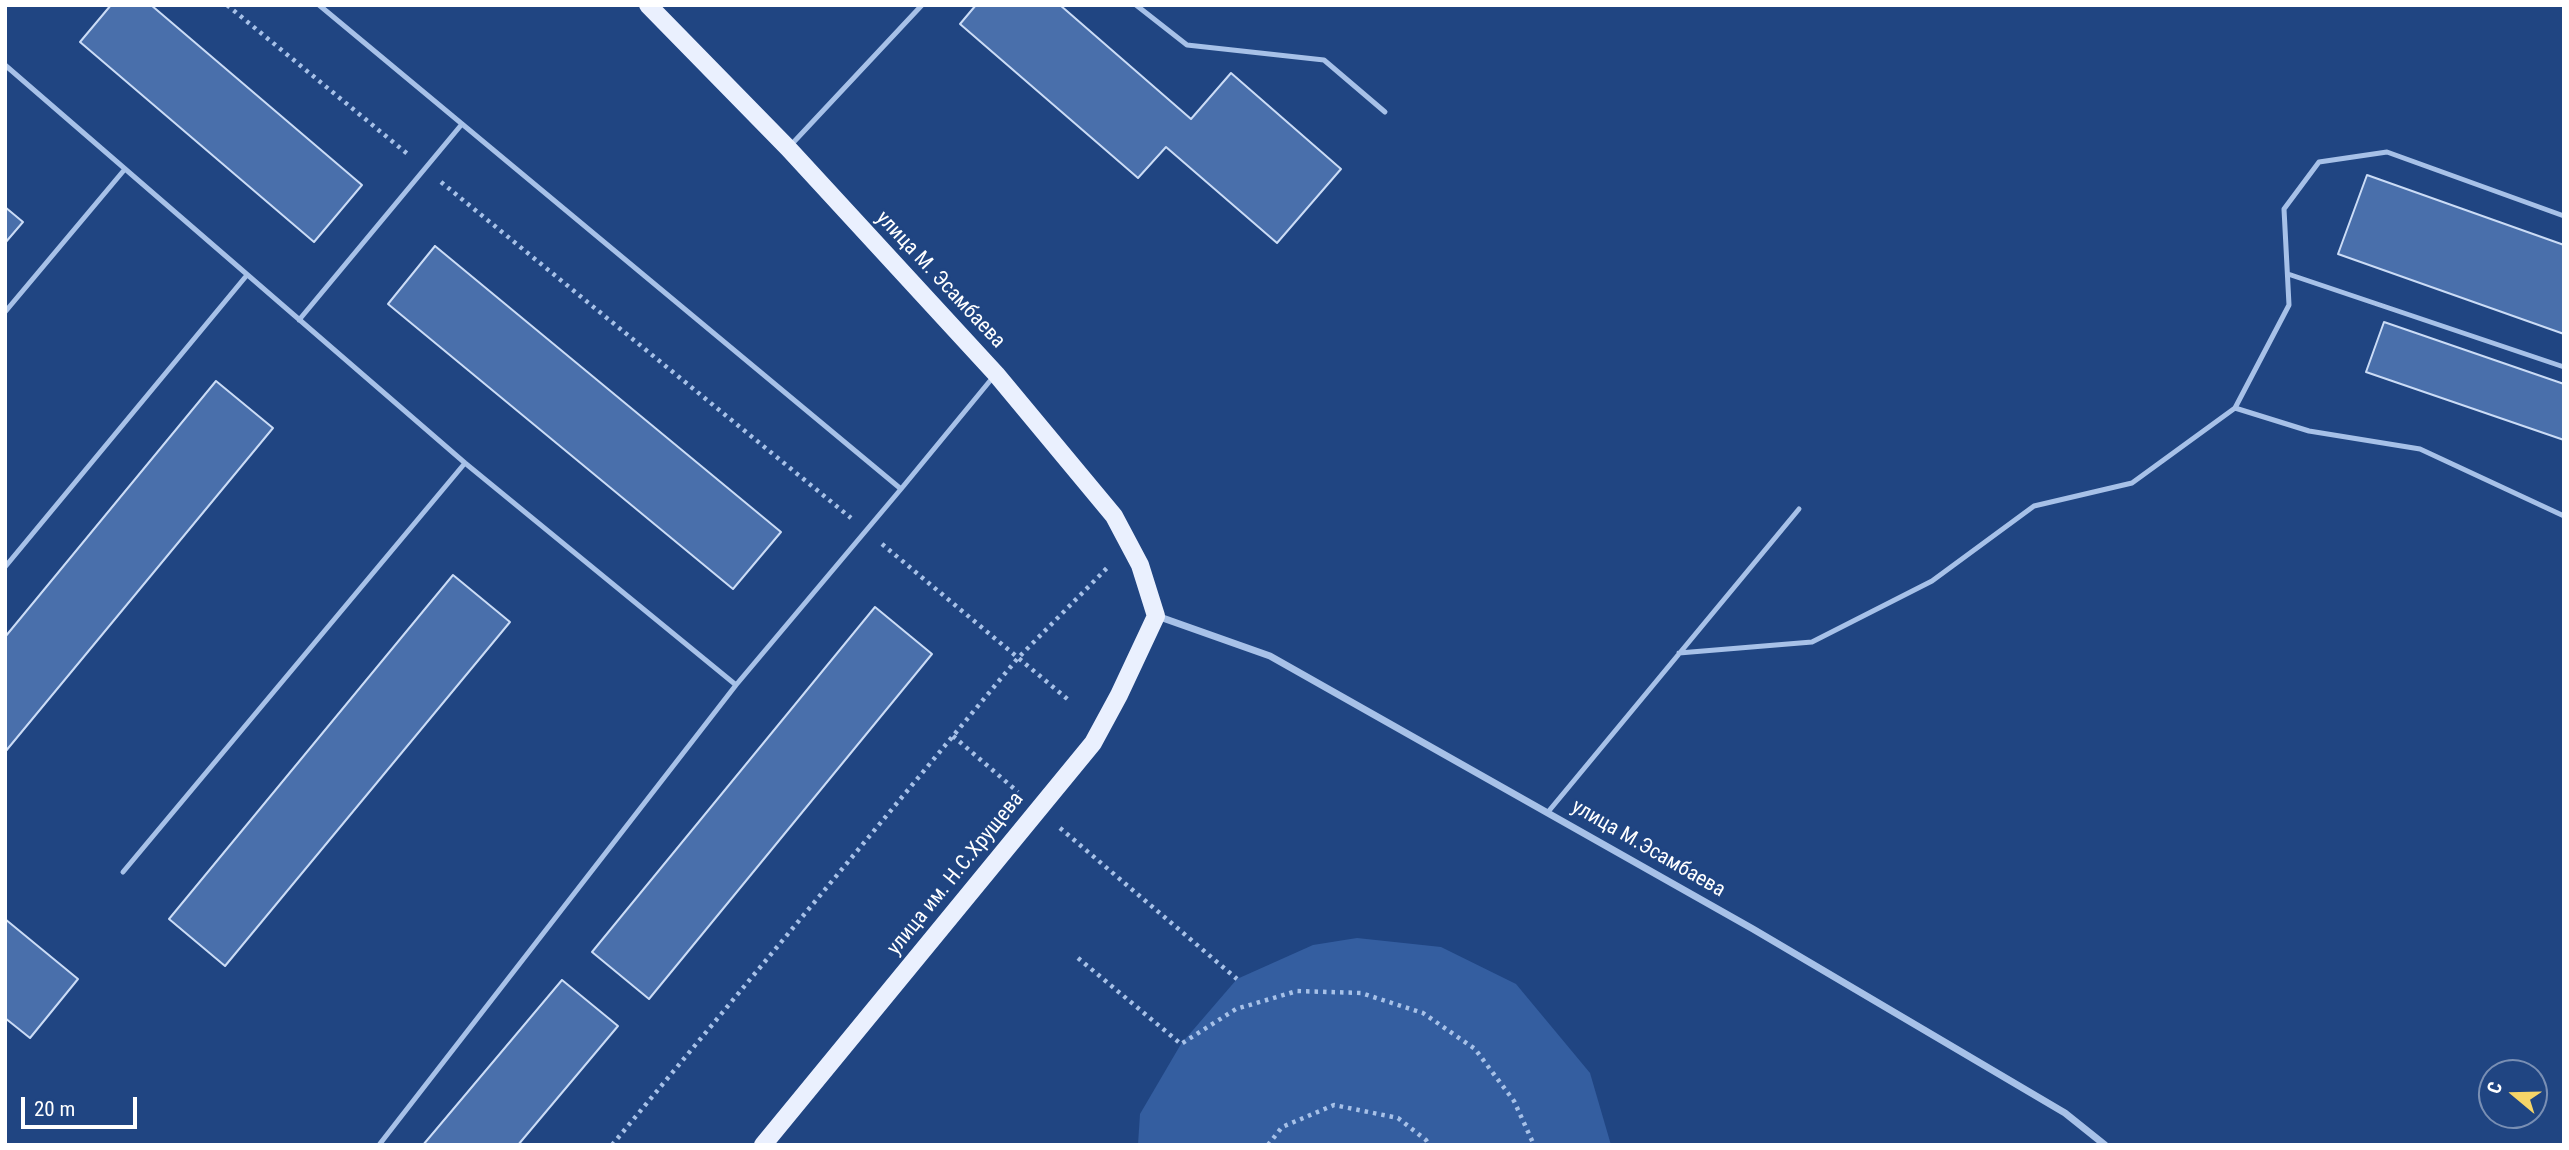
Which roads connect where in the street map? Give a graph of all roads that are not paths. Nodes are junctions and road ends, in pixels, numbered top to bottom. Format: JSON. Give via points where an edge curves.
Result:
{"nodes":[{"id":1,"x":319,"y":5,"type":"edge"},
{"id":2,"x":648,"y":5,"type":"edge"},
{"id":3,"x":922,"y":5,"type":"edge"},
{"id":4,"x":1136,"y":5,"type":"edge"},
{"id":5,"x":5,"y":65,"type":"edge"},
{"id":6,"x":1385,"y":112,"type":"dead end"},
{"id":7,"x":462,"y":124,"type":"junction"},
{"id":8,"x":788,"y":148,"type":"junction"},
{"id":9,"x":125,"y":169,"type":"junction"},
{"id":10,"x":2564,"y":216,"type":"edge"},
{"id":11,"x":2288,"y":274,"type":"junction"},
{"id":12,"x":247,"y":275,"type":"junction"},
{"id":13,"x":5,"y":312,"type":"edge"},
{"id":14,"x":299,"y":320,"type":"junction"},
{"id":15,"x":2564,"y":367,"type":"edge"},
{"id":16,"x":996,"y":374,"type":"junction"},
{"id":17,"x":2235,"y":408,"type":"junction"},
{"id":18,"x":465,"y":463,"type":"junction"},
{"id":19,"x":901,"y":489,"type":"junction"},
{"id":20,"x":1799,"y":509,"type":"dead end"},
{"id":21,"x":2564,"y":516,"type":"edge"},
{"id":22,"x":5,"y":567,"type":"edge"},
{"id":23,"x":1156,"y":616,"type":"junction"},
{"id":24,"x":1679,"y":653,"type":"junction"},
{"id":25,"x":736,"y":685,"type":"junction"},
{"id":26,"x":1548,"y":812,"type":"junction"},
{"id":27,"x":122,"y":872,"type":"dead end"},
{"id":28,"x":379,"y":1145,"type":"edge"},
{"id":29,"x":763,"y":1145,"type":"edge"},
{"id":30,"x":2105,"y":1145,"type":"edge"}],
"edges":[{"from":1,"to":7,"type":"lane"},
{"from":2,"to":8,"type":"main road","name":"улица М. Эсамбаева"},
{"from":3,"to":8,"type":"lane"},
{"from":4,"to":6,"type":"lane","via":[[1187,45],[1324,60]]},
{"from":5,"to":9,"type":"lane"},
{"from":7,"to":14,"type":"lane"},
{"from":7,"to":19,"type":"lane"},
{"from":8,"to":16,"type":"main road","name":"улица М. Эсамбаева"},
{"from":9,"to":12,"type":"lane"},
{"from":9,"to":13,"type":"lane"},
{"from":10,"to":11,"type":"lane","via":[[2387,152],[2319,162],[2284,209]]},
{"from":11,"to":15,"type":"lane"},
{"from":11,"to":17,"type":"lane","via":[[2289,305]]},
{"from":12,"to":14,"type":"lane"},
{"from":12,"to":22,"type":"lane"},
{"from":14,"to":18,"type":"lane"},
{"from":16,"to":19,"type":"lane"},
{"from":16,"to":23,"type":"main road","name":"улица М. Эсамбаева","via":[[1114,516],[1140,565]]},
{"from":17,"to":21,"type":"lane","via":[[2309,431],[2420,449]]},
{"from":17,"to":24,"type":"lane","via":[[2132,483],[2034,506],[1932,581],[1812,642]]},
{"from":18,"to":25,"type":"lane"},
{"from":18,"to":27,"type":"lane"},
{"from":19,"to":25,"type":"lane"},
{"from":20,"to":24,"type":"lane"},
{"from":23,"to":26,"type":"street","name":"улица М.Эсамбаева","via":[[1270,656]]},
{"from":23,"to":29,"type":"main road","name":"улица им. Н.С.Хрущева","via":[[1093,743]]},
{"from":24,"to":26,"type":"lane"},
{"from":25,"to":28,"type":"lane"},
{"from":26,"to":30,"type":"street","name":"улица М.Эсамбаева","via":[[2065,1113]]}]}
